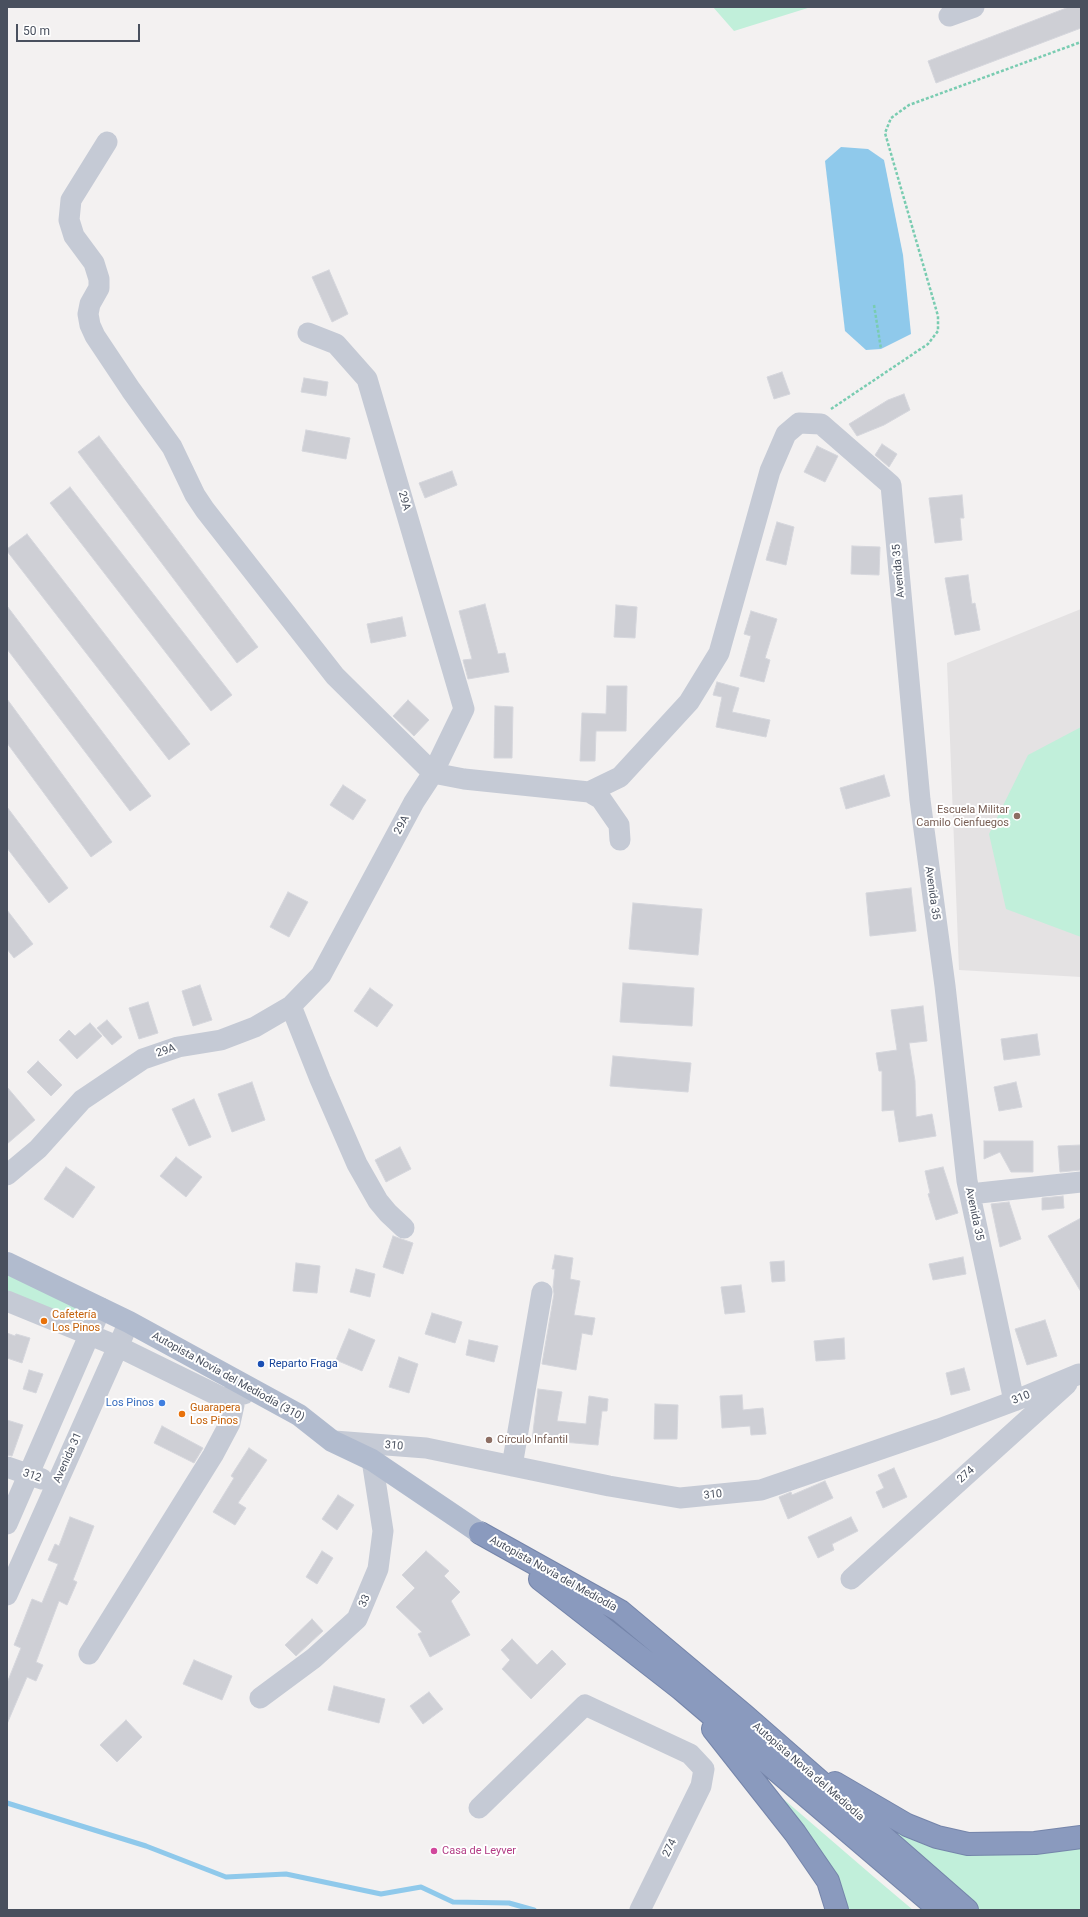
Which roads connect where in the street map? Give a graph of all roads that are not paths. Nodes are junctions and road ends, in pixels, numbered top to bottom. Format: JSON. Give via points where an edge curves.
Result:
{"nodes":[{"id":1,"x":974,"y":7,"type":"edge"},
{"id":2,"x":949,"y":16,"type":"dead end"},
{"id":3,"x":107,"y":142,"type":"dead end"},
{"id":4,"x":308,"y":333,"type":"dead end"},
{"id":5,"x":433,"y":773,"type":"junction"},
{"id":6,"x":589,"y":792,"type":"junction"},
{"id":7,"x":620,"y":840,"type":"dead end"},
{"id":8,"x":291,"y":1006,"type":"junction"},
{"id":9,"x":7,"y":1175,"type":"edge"},
{"id":10,"x":1081,"y":1182,"type":"edge"},
{"id":11,"x":970,"y":1194,"type":"junction"},
{"id":12,"x":404,"y":1228,"type":"dead end"},
{"id":13,"x":7,"y":1263,"type":"edge"},
{"id":14,"x":542,"y":1292,"type":"dead end"},
{"id":15,"x":7,"y":1300,"type":"edge"},
{"id":16,"x":101,"y":1308,"type":"junction"},
{"id":17,"x":129,"y":1322,"type":"junction"},
{"id":18,"x":90,"y":1334,"type":"junction"},
{"id":19,"x":116,"y":1346,"type":"junction"},
{"id":20,"x":1080,"y":1373,"type":"edge"},
{"id":21,"x":257,"y":1392,"type":"junction"},
{"id":22,"x":232,"y":1395,"type":"junction"},
{"id":23,"x":1014,"y":1401,"type":"junction"},
{"id":24,"x":332,"y":1441,"type":"junction"},
{"id":25,"x":372,"y":1460,"type":"junction"},
{"id":26,"x":512,"y":1466,"type":"junction"},
{"id":27,"x":7,"y":1467,"type":"edge"},
{"id":28,"x":29,"y":1475,"type":"junction"},
{"id":29,"x":56,"y":1484,"type":"junction"},
{"id":30,"x":7,"y":1524,"type":"edge"},
{"id":31,"x":480,"y":1533,"type":"junction"},
{"id":32,"x":851,"y":1578,"type":"dead end"},
{"id":33,"x":7,"y":1595,"type":"edge"},
{"id":34,"x":89,"y":1654,"type":"dead end"},
{"id":35,"x":681,"y":1689,"type":"junction"},
{"id":36,"x":260,"y":1698,"type":"dead end"},
{"id":37,"x":790,"y":1757,"type":"junction"},
{"id":38,"x":479,"y":1808,"type":"dead end"},
{"id":39,"x":1081,"y":1837,"type":"edge"},
{"id":40,"x":640,"y":1910,"type":"edge"},
{"id":41,"x":837,"y":1910,"type":"edge"},
{"id":42,"x":940,"y":1910,"type":"edge"},
{"id":43,"x":967,"y":1910,"type":"edge"}],
"edges":[{"from":1,"to":2,"type":"street"},
{"from":3,"to":5,"type":"street","via":[[71,200],[69,220],[74,236],[94,264],[99,279],[99,288],[90,304],[88,314],[95,336],[172,447],[198,500],[265,588],[335,676]]},
{"from":4,"to":5,"type":"street","name":"29A","via":[[336,344],[368,380],[464,709]]},
{"from":5,"to":6,"type":"street","via":[[464,779]]},
{"from":5,"to":8,"type":"street","name":"29A","via":[[414,802],[321,975]]},
{"from":6,"to":7,"type":"street","via":[[601,799],[619,825]]},
{"from":6,"to":11,"type":"street","name":"Avenida 35","via":[[620,778],[689,702],[719,653],[770,471],[786,434],[799,423],[821,424],[891,485],[920,800]]},
{"from":8,"to":9,"type":"street","name":"29A","via":[[255,1027],[221,1040],[178,1047],[143,1059],[82,1100],[38,1149]]},
{"from":8,"to":12,"type":"street","via":[[357,1164],[378,1201]]},
{"from":10,"to":11,"type":"street"},
{"from":11,"to":23,"type":"street","name":"Avenida 35"},
{"from":13,"to":16,"type":"main road","name":"Autopista Novia del Mediodía (310)"},
{"from":14,"to":26,"type":"street"},
{"from":15,"to":18,"type":"street"},
{"from":16,"to":17,"type":"main road","name":"Autopista Novia del Mediodía (310)"},
{"from":16,"to":18,"type":"street"},
{"from":17,"to":19,"type":"street","name":"Avenida 31"},
{"from":17,"to":21,"type":"main road","name":"Autopista Novia del Mediodía (310)"},
{"from":18,"to":19,"type":"street"},
{"from":18,"to":28,"type":"street"},
{"from":19,"to":22,"type":"street","via":[[223,1398]]},
{"from":19,"to":29,"type":"street","name":"Avenida 31"},
{"from":20,"to":23,"type":"street","name":"310"},
{"from":20,"to":32,"type":"street","name":"274"},
{"from":21,"to":22,"type":"street"},
{"from":21,"to":24,"type":"main road","name":"Autopista Novia del Mediodía (310)","via":[[299,1415]]},
{"from":22,"to":34,"type":"street","via":[[234,1405],[230,1423],[213,1455]]},
{"from":23,"to":26,"type":"street","name":"310","via":[[760,1490],[680,1498]]},
{"from":24,"to":25,"type":"main road","name":"Autopista Novia del Mediodía (310)"},
{"from":24,"to":26,"type":"street","name":"310","via":[[426,1448]]},
{"from":25,"to":31,"type":"main road","name":"Autopista Novia del Mediodía (310)"},
{"from":25,"to":36,"type":"street","name":"33","via":[[383,1531],[378,1569],[357,1619],[314,1658]]},
{"from":27,"to":28,"type":"street","name":"312"},
{"from":28,"to":29,"type":"street","name":"312"},
{"from":28,"to":30,"type":"street"},
{"from":29,"to":33,"type":"street","name":"Avenida 31"},
{"from":31,"to":35,"type":"highway","name":"Autopista Novia del Mediodía"},
{"from":31,"to":37,"type":"highway","name":"Autopista Novia del Mediodía","via":[[620,1611]]},
{"from":35,"to":41,"type":"highway","via":[[795,1833],[828,1881]]},
{"from":35,"to":42,"type":"highway","name":"Autopista Novia del Mediodía"},
{"from":37,"to":39,"type":"highway","via":[[907,1825],[937,1837],[968,1844],[1035,1843]]},
{"from":37,"to":43,"type":"highway","name":"Autopista Novia del Mediodía"},
{"from":38,"to":40,"type":"street","name":"274","via":[[585,1705],[690,1754],[704,1769],[700,1786]]}]}
